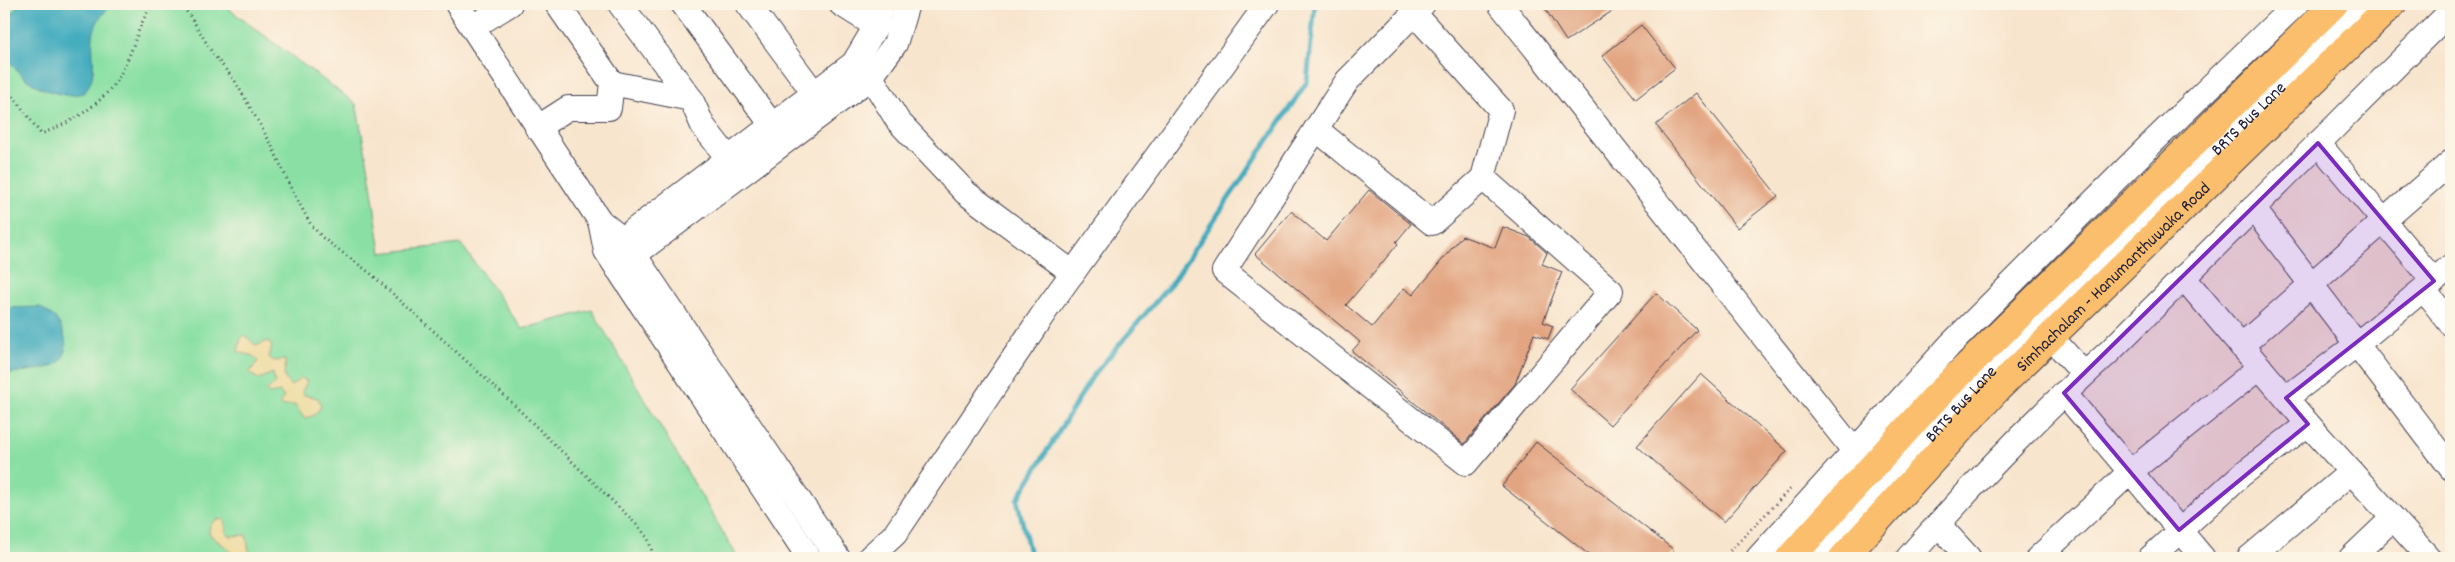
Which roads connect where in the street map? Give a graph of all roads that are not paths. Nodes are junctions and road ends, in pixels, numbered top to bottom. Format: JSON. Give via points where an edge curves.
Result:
{"nodes":[{"id":1,"x":457,"y":4,"type":"edge"},
{"id":2,"x":510,"y":4,"type":"edge"},
{"id":3,"x":557,"y":4,"type":"edge"},
{"id":4,"x":620,"y":4,"type":"edge"},
{"id":5,"x":682,"y":4,"type":"edge"},
{"id":6,"x":748,"y":4,"type":"edge"},
{"id":7,"x":841,"y":4,"type":"edge"},
{"id":8,"x":908,"y":4,"type":"edge"},
{"id":9,"x":1267,"y":4,"type":"edge"},
{"id":10,"x":1500,"y":4,"type":"edge"},
{"id":11,"x":2296,"y":4,"type":"edge"},
{"id":12,"x":2334,"y":4,"type":"edge"},
{"id":13,"x":2364,"y":4,"type":"edge"},
{"id":14,"x":2392,"y":4,"type":"edge"},
{"id":15,"x":1418,"y":8,"type":"edge"},
{"id":16,"x":2451,"y":11,"type":"edge"},
{"id":17,"x":879,"y":15,"type":"edge"},
{"id":18,"x":473,"y":27,"type":"junction"},
{"id":19,"x":871,"y":77,"type":"junction"},
{"id":20,"x":612,"y":83,"type":"junction"},
{"id":21,"x":814,"y":93,"type":"junction"},
{"id":22,"x":691,"y":99,"type":"junction"},
{"id":23,"x":772,"y":125,"type":"junction"},
{"id":24,"x":537,"y":128,"type":"junction"},
{"id":25,"x":1316,"y":129,"type":"junction"},
{"id":26,"x":2318,"y":144,"type":"junction"},
{"id":27,"x":728,"y":158,"type":"junction"},
{"id":28,"x":2451,"y":162,"type":"edge"},
{"id":29,"x":1484,"y":178,"type":"junction"},
{"id":30,"x":2253,"y":208,"type":"junction"},
{"id":31,"x":2384,"y":222,"type":"junction"},
{"id":32,"x":620,"y":253,"type":"junction"},
{"id":33,"x":2451,"y":266,"type":"edge"},
{"id":34,"x":1073,"y":273,"type":"junction"},
{"id":35,"x":2183,"y":277,"type":"junction"},
{"id":36,"x":2310,"y":285,"type":"junction"},
{"id":37,"x":2429,"y":285,"type":"junction"},
{"id":38,"x":2451,"y":324,"type":"edge"},
{"id":39,"x":2050,"y":336,"type":"junction"},
{"id":40,"x":2356,"y":345,"type":"junction"},
{"id":41,"x":2241,"y":346,"type":"junction"},
{"id":42,"x":2260,"y":367,"type":"junction"},
{"id":43,"x":2084,"y":374,"type":"junction"},
{"id":44,"x":2064,"y":393,"type":"junction"},
{"id":45,"x":2286,"y":398,"type":"junction"},
{"id":46,"x":2308,"y":424,"type":"junction"},
{"id":47,"x":1855,"y":452,"type":"junction"},
{"id":48,"x":2451,"y":468,"type":"edge"},
{"id":49,"x":2130,"y":472,"type":"junction"},
{"id":50,"x":2352,"y":472,"type":"junction"},
{"id":51,"x":2393,"y":518,"type":"junction"},
{"id":52,"x":1938,"y":524,"type":"junction"},
{"id":53,"x":2179,"y":530,"type":"junction"},
{"id":54,"x":809,"y":558,"type":"edge"},
{"id":55,"x":838,"y":558,"type":"edge"},
{"id":56,"x":869,"y":558,"type":"edge"},
{"id":57,"x":1758,"y":558,"type":"edge"},
{"id":58,"x":1790,"y":558,"type":"edge"},
{"id":59,"x":1820,"y":558,"type":"edge"},
{"id":60,"x":1843,"y":558,"type":"edge"},
{"id":61,"x":1908,"y":558,"type":"edge"},
{"id":62,"x":1969,"y":558,"type":"edge"},
{"id":63,"x":2038,"y":558,"type":"edge"},
{"id":64,"x":2150,"y":558,"type":"edge"},
{"id":65,"x":2203,"y":558,"type":"edge"},
{"id":66,"x":2249,"y":558,"type":"edge"},
{"id":67,"x":2351,"y":558,"type":"edge"},
{"id":68,"x":2429,"y":558,"type":"edge"}],
"edges":[{"from":1,"to":18,"type":"street"},
{"from":2,"to":18,"type":"street"},
{"from":3,"to":20,"type":"street"},
{"from":4,"to":22,"type":"street"},
{"from":5,"to":23,"type":"street"},
{"from":6,"to":21,"type":"street"},
{"from":7,"to":17,"type":"street"},
{"from":8,"to":19,"type":"street","via":[[895,44]]},
{"from":9,"to":34,"type":"street"},
{"from":10,"to":47,"type":"street"},
{"from":11,"to":47,"type":"street","via":[[1950,345]]},
{"from":12,"to":58,"type":"main road","via":[[1934,399]]},
{"from":13,"to":59,"type":"street","name":"BRTS Bus Lane","via":[[1986,375]]},
{"from":14,"to":39,"type":"main road","name":"Simhachalam - Hanumanthuwaka Road"},
{"from":15,"to":25,"type":"street","via":[[1347,81]]},
{"from":15,"to":29,"type":"street","via":[[1501,110]]},
{"from":16,"to":26,"type":"street"},
{"from":17,"to":21,"type":"street","via":[[854,63]]},
{"from":18,"to":24,"type":"street"},
{"from":19,"to":32,"type":"street"},
{"from":19,"to":34,"type":"street","via":[[898,121],[966,192]]},
{"from":20,"to":22,"type":"street"},
{"from":20,"to":24,"type":"street","via":[[609,108],[568,108]]},
{"from":21,"to":23,"type":"street"},
{"from":22,"to":27,"type":"street","via":[[703,126]]},
{"from":23,"to":27,"type":"street"},
{"from":24,"to":32,"type":"street"},
{"from":25,"to":29,"type":"street","via":[[1432,223]]},
{"from":25,"to":29,"type":"street","via":[[1224,271],[1466,463],[1611,291]]},
{"from":26,"to":30,"type":"street"},
{"from":26,"to":31,"type":"street"},
{"from":27,"to":32,"type":"street"},
{"from":28,"to":31,"type":"street"},
{"from":30,"to":35,"type":"street"},
{"from":30,"to":36,"type":"street"},
{"from":31,"to":36,"type":"street"},
{"from":31,"to":37,"type":"street"},
{"from":32,"to":54,"type":"street"},
{"from":32,"to":55,"type":"street"},
{"from":33,"to":37,"type":"street"},
{"from":34,"to":56,"type":"street","via":[[895,534]]},
{"from":35,"to":41,"type":"street"},
{"from":35,"to":43,"type":"street"},
{"from":36,"to":40,"type":"street"},
{"from":36,"to":41,"type":"street"},
{"from":37,"to":38,"type":"street"},
{"from":37,"to":40,"type":"street"},
{"from":39,"to":43,"type":"street"},
{"from":39,"to":60,"type":"main road","name":"Simhachalam - Hanumanthuwaka Road","via":[[1997,389]]},
{"from":40,"to":45,"type":"street"},
{"from":40,"to":48,"type":"street"},
{"from":41,"to":42,"type":"street"},
{"from":42,"to":45,"type":"street"},
{"from":42,"to":49,"type":"street"},
{"from":43,"to":44,"type":"street"},
{"from":44,"to":49,"type":"street"},
{"from":44,"to":52,"type":"street"},
{"from":45,"to":46,"type":"street"},
{"from":46,"to":50,"type":"street"},
{"from":46,"to":53,"type":"street","via":[[2241,475]]},
{"from":47,"to":57,"type":"street"},
{"from":49,"to":53,"type":"street"},
{"from":49,"to":63,"type":"street"},
{"from":50,"to":51,"type":"street"},
{"from":50,"to":66,"type":"street"},
{"from":51,"to":67,"type":"street"},
{"from":51,"to":68,"type":"street"},
{"from":52,"to":61,"type":"street"},
{"from":52,"to":62,"type":"street"},
{"from":53,"to":64,"type":"street"},
{"from":53,"to":65,"type":"street"}]}
